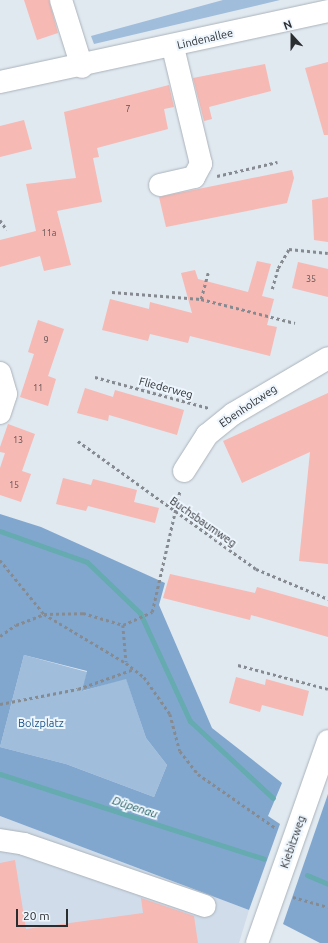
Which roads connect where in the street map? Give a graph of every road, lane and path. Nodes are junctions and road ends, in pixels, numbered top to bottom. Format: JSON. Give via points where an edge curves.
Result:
{"nodes":[{"id":1,"x":61,"y":0,"type":"edge"},
{"id":2,"x":328,"y":11,"type":"edge"},
{"id":3,"x":173,"y":47,"type":"junction"},
{"id":4,"x":82,"y":67,"type":"junction"},
{"id":5,"x":0,"y":82,"type":"edge"},
{"id":6,"x":277,"y":162,"type":"dead end"},
{"id":7,"x":201,"y":164,"type":"junction"},
{"id":8,"x":160,"y":185,"type":"dead end"},
{"id":9,"x":0,"y":220,"type":"edge"},
{"id":10,"x":7,"y":230,"type":"dead end"},
{"id":11,"x":328,"y":253,"type":"edge"},
{"id":12,"x":208,"y":273,"type":"dead end"},
{"id":13,"x":272,"y":289,"type":"dead end"},
{"id":14,"x":112,"y":292,"type":"dead end"},
{"id":15,"x":201,"y":299,"type":"junction"},
{"id":16,"x":295,"y":323,"type":"dead end"},
{"id":17,"x":328,"y":358,"type":"edge"},
{"id":18,"x":0,"y":372,"type":"edge"},
{"id":19,"x":95,"y":377,"type":"dead end"},
{"id":20,"x":0,"y":413,"type":"edge"},
{"id":21,"x":233,"y":414,"type":"junction"},
{"id":22,"x":78,"y":442,"type":"dead end"},
{"id":23,"x":184,"y":472,"type":"joint"},
{"id":24,"x":176,"y":513,"type":"junction"},
{"id":25,"x":0,"y":560,"type":"edge"},
{"id":26,"x":328,"y":599,"type":"edge"},
{"id":27,"x":44,"y":614,"type":"junction"},
{"id":28,"x":123,"y":625,"type":"junction"},
{"id":29,"x":0,"y":636,"type":"edge"},
{"id":30,"x":126,"y":662,"type":"junction"},
{"id":31,"x":238,"y":665,"type":"dead end"},
{"id":32,"x":135,"y":669,"type":"junction"},
{"id":33,"x":328,"y":689,"type":"edge"},
{"id":34,"x":0,"y":704,"type":"edge"},
{"id":35,"x":328,"y":741,"type":"edge"},
{"id":36,"x":281,"y":830,"type":"dead end"},
{"id":37,"x":0,"y":840,"type":"edge"},
{"id":38,"x":287,"y":895,"type":"dead end"},
{"id":39,"x":205,"y":906,"type":"dead end"},
{"id":40,"x":328,"y":907,"type":"edge"},
{"id":41,"x":257,"y":943,"type":"edge"}],
"edges":[{"from":1,"to":4,"type":"street"},
{"from":2,"to":3,"type":"street","name":"Lindenallee"},
{"from":3,"to":4,"type":"street","name":"Lindenallee"},
{"from":3,"to":7,"type":"street"},
{"from":4,"to":5,"type":"street","name":"Lindenallee"},
{"from":6,"to":7,"type":"path","via":[[213,177]]},
{"from":7,"to":8,"type":"street","via":[[194,178]]},
{"from":9,"to":10,"type":"path"},
{"from":11,"to":13,"type":"path","via":[[289,249],[278,268]]},
{"from":12,"to":15,"type":"path"},
{"from":14,"to":15,"type":"path"},
{"from":15,"to":16,"type":"path"},
{"from":17,"to":21,"type":"street","name":"Ebenholzweg"},
{"from":18,"to":20,"type":"street","via":[[6,394]]},
{"from":19,"to":21,"type":"path","name":"Fliederweg"},
{"from":21,"to":23,"type":"street","name":"Ebenholzweg","via":[[207,435]]},
{"from":22,"to":24,"type":"path","name":"Buchsbaumweg"},
{"from":23,"to":24,"type":"path"},
{"from":24,"to":26,"type":"path","name":"Buchsbaumweg","via":[[256,569]]},
{"from":24,"to":28,"type":"path","via":[[152,612]]},
{"from":25,"to":27,"type":"path"},
{"from":27,"to":28,"type":"path","via":[[83,613]]},
{"from":27,"to":29,"type":"path","via":[[16,625]]},
{"from":27,"to":30,"type":"path"},
{"from":28,"to":30,"type":"path"},
{"from":30,"to":32,"type":"path"},
{"from":31,"to":33,"type":"path"},
{"from":32,"to":34,"type":"path","via":[[78,689]]},
{"from":32,"to":36,"type":"path","via":[[170,714],[180,752],[198,774]]},
{"from":35,"to":41,"type":"street","name":"Kiebitzweg"},
{"from":37,"to":39,"type":"street","via":[[24,844]]},
{"from":38,"to":40,"type":"path"}]}
